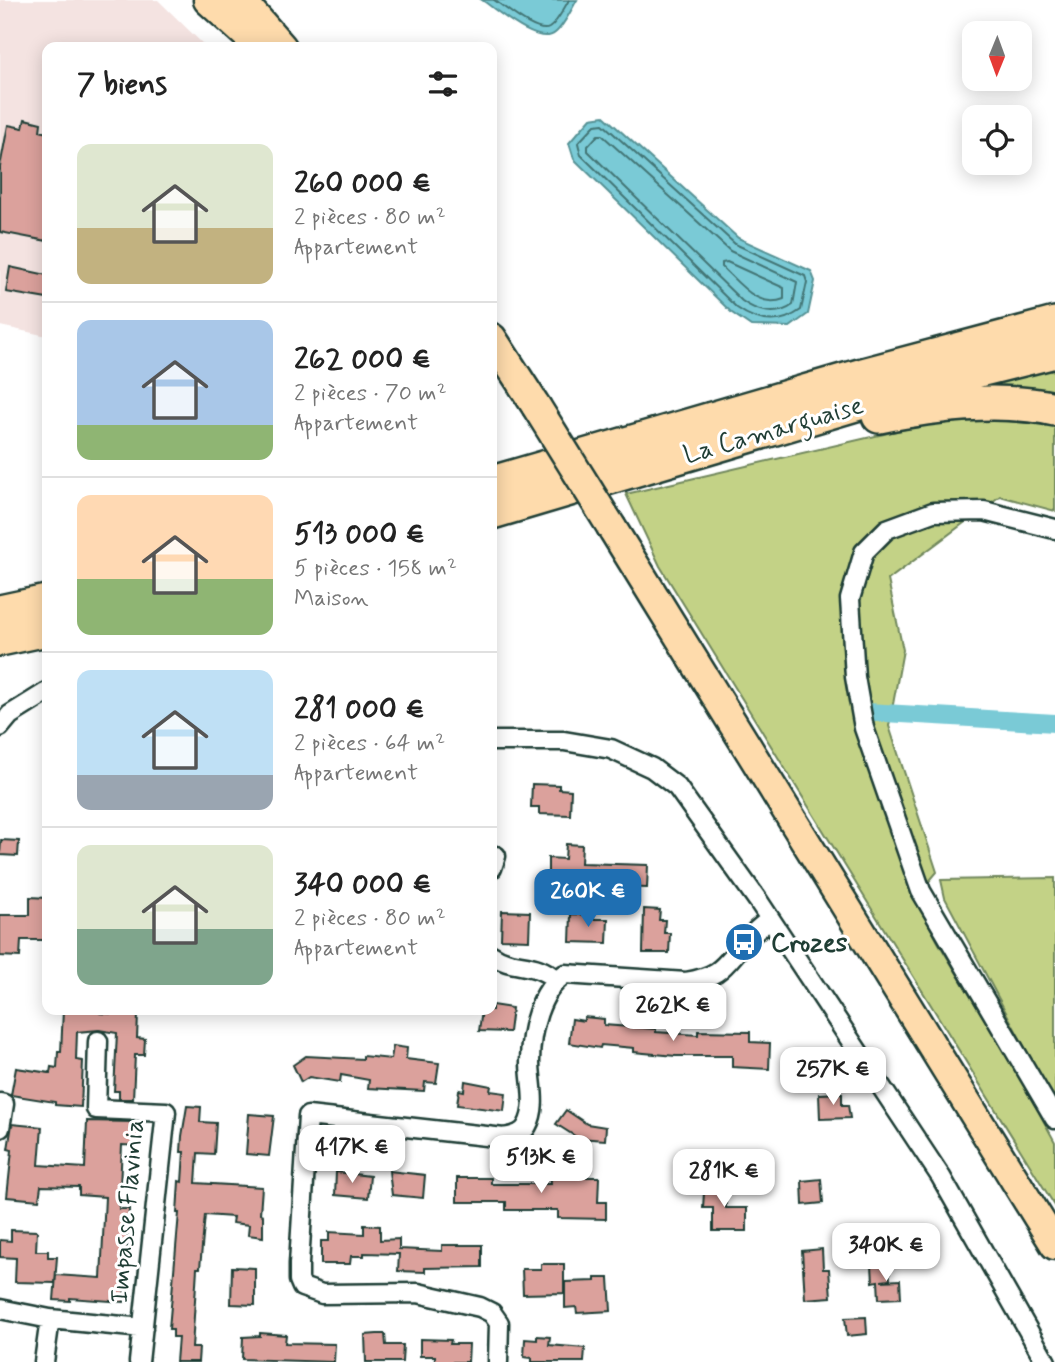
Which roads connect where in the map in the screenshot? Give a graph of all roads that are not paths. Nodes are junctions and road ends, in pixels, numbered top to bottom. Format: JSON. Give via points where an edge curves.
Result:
{"nodes":[{"id":1,"x":208,"y":0,"type":"edge"},
{"id":2,"x":242,"y":0,"type":"edge"},
{"id":3,"x":254,"y":42,"type":"edge"},
{"id":4,"x":278,"y":42,"type":"edge"},
{"id":5,"x":1055,"y":303,"type":"edge"},
{"id":6,"x":1055,"y":324,"type":"edge"},
{"id":7,"x":497,"y":346,"type":"edge"},
{"id":8,"x":1055,"y":351,"type":"edge"},
{"id":9,"x":1055,"y":409,"type":"edge"},
{"id":10,"x":685,"y":425,"type":"junction"},
{"id":11,"x":631,"y":470,"type":"junction"},
{"id":12,"x":497,"y":481,"type":"edge"},
{"id":13,"x":497,"y":510,"type":"edge"},
{"id":14,"x":1055,"y":529,"type":"edge"},
{"id":15,"x":42,"y":603,"type":"edge"},
{"id":16,"x":0,"y":612,"type":"edge"},
{"id":17,"x":42,"y":630,"type":"edge"},
{"id":18,"x":0,"y":639,"type":"edge"},
{"id":19,"x":42,"y":695,"type":"edge"},
{"id":20,"x":0,"y":727,"type":"edge"},
{"id":21,"x":497,"y":740,"type":"edge"},
{"id":22,"x":770,"y":919,"type":"junction"},
{"id":23,"x":497,"y":959,"type":"edge"},
{"id":24,"x":556,"y":980,"type":"junction"},
{"id":25,"x":98,"y":1041,"type":"dead end"},
{"id":26,"x":0,"y":1103,"type":"edge"},
{"id":27,"x":1055,"y":1119,"type":"edge"},
{"id":28,"x":0,"y":1128,"type":"edge"},
{"id":29,"x":1055,"y":1245,"type":"edge"},
{"id":30,"x":0,"y":1309,"type":"edge"},
{"id":31,"x":50,"y":1319,"type":"junction"},
{"id":32,"x":143,"y":1328,"type":"junction"},
{"id":33,"x":44,"y":1362,"type":"edge"},
{"id":34,"x":139,"y":1362,"type":"edge"},
{"id":35,"x":498,"y":1362,"type":"edge"},
{"id":36,"x":1046,"y":1362,"type":"edge"}],
"edges":[{"from":1,"to":3,"type":"main road"},
{"from":2,"to":4,"type":"main road"},
{"from":5,"to":10,"type":"highway","via":[[906,348]]},
{"from":6,"to":10,"type":"highway","name":"La Camarguaise"},
{"from":7,"to":29,"type":"main road","bridge":true},
{"from":8,"to":11,"type":"highway","name":"La Camarguaise","via":[[923,384]]},
{"from":9,"to":11,"type":"highway","via":[[955,404]]},
{"from":10,"to":12,"type":"highway","name":"La Camarguaise"},
{"from":11,"to":13,"type":"highway","name":"La Camarguaise"},
{"from":14,"to":27,"type":"street","via":[[984,511],[933,512],[887,529],[864,552],[850,599],[864,728],[921,891]]},
{"from":15,"to":16,"type":"highway"},
{"from":17,"to":18,"type":"highway"},
{"from":19,"to":20,"type":"street","via":[[10,715]]},
{"from":21,"to":22,"type":"street","via":[[564,741],[611,749],[652,768],[684,796]]},
{"from":22,"to":24,"type":"street","via":[[729,963],[705,979],[686,982],[565,974]]},
{"from":22,"to":36,"type":"street","via":[[941,1177]]},
{"from":23,"to":24,"type":"street","via":[[545,970]]},
{"from":24,"to":35,"type":"street","via":[[545,996],[533,1033],[531,1114],[518,1135],[504,1138],[308,1116],[299,1264],[302,1287],[322,1294],[418,1293],[480,1307],[499,1323]]},
{"from":25,"to":32,"type":"street","name":"Impasse Flavinia","via":[[96,1109],[166,1112]]},
{"from":26,"to":28,"type":"street","via":[[4,1104]]},
{"from":30,"to":31,"type":"street"},
{"from":31,"to":32,"type":"street"},
{"from":31,"to":33,"type":"street"},
{"from":32,"to":34,"type":"street","name":"Impasse Flavinia"}]}
